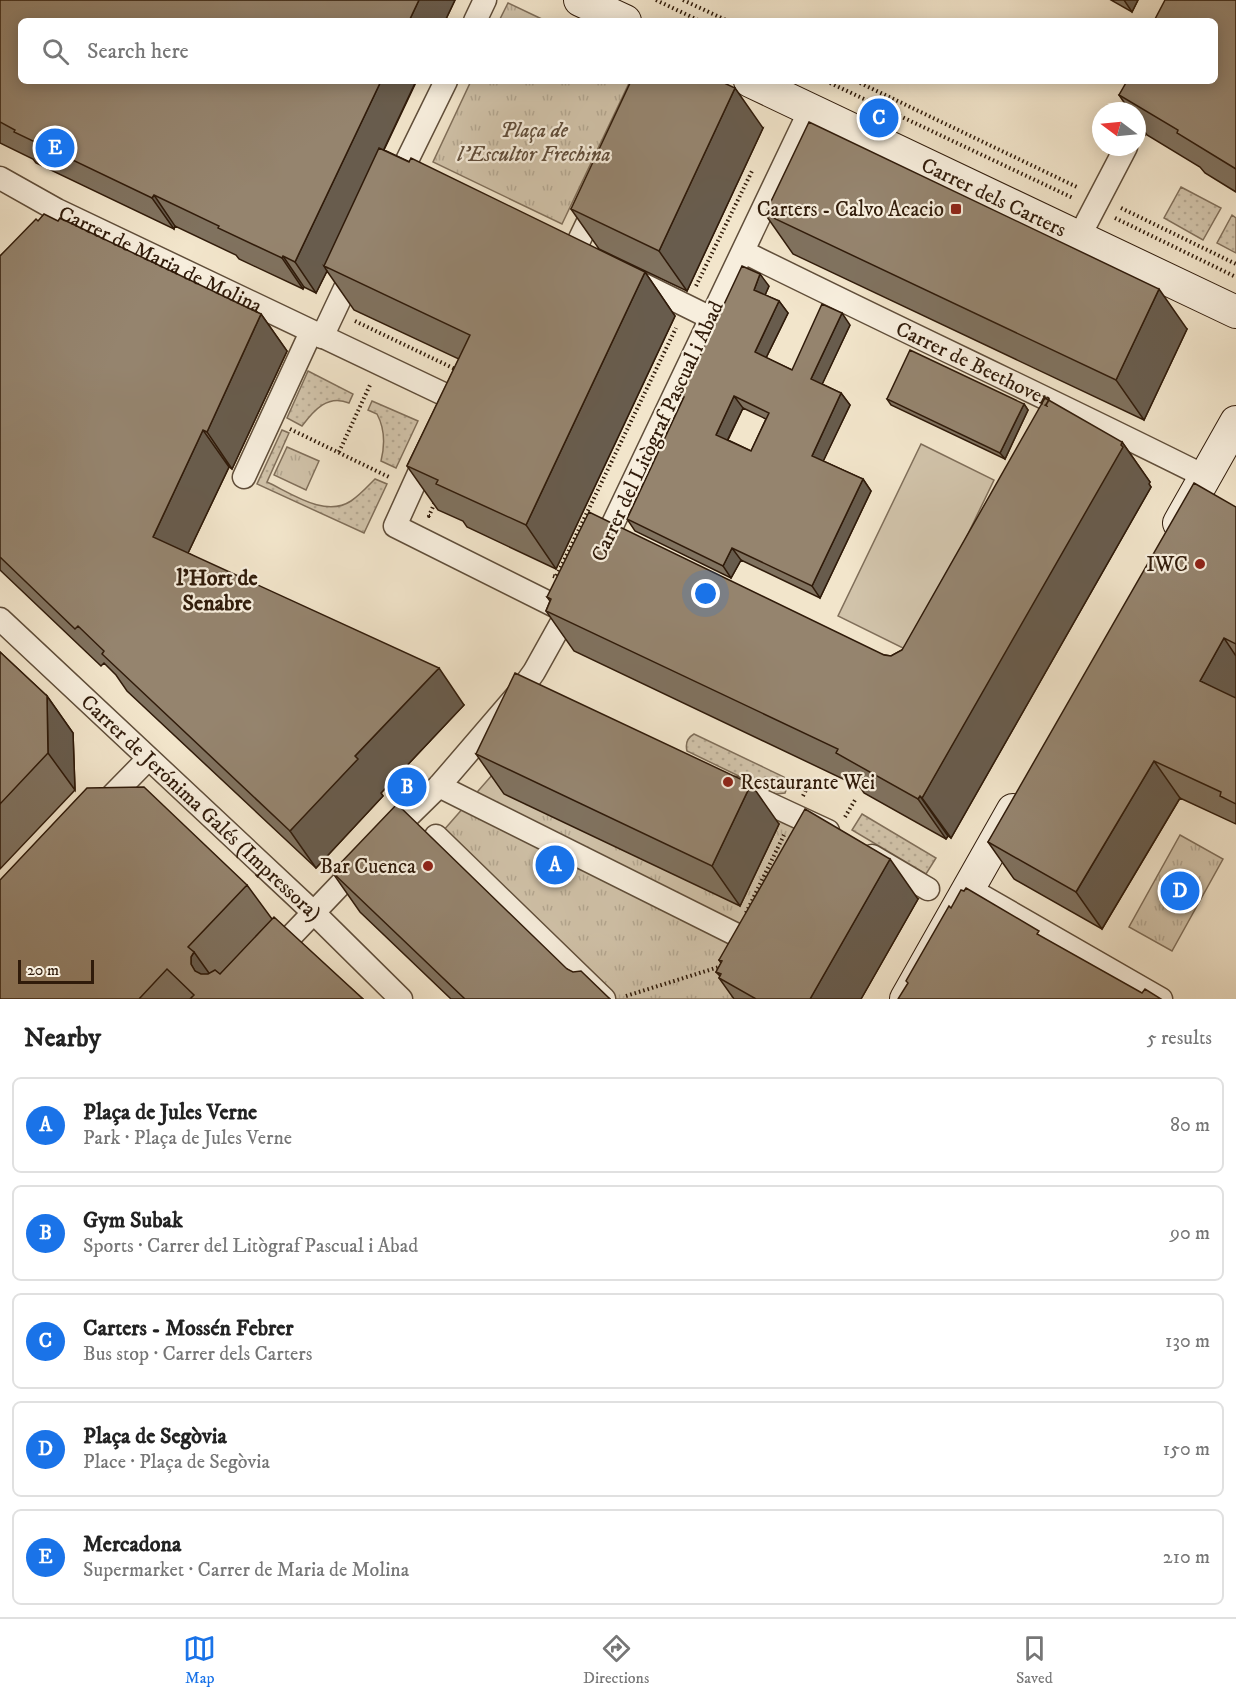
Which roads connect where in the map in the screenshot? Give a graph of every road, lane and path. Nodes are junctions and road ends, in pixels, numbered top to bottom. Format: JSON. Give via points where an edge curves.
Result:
{"nodes":[{"id":1,"x":485,"y":0,"type":"edge"},
{"id":2,"x":580,"y":0,"type":"edge"},
{"id":3,"x":656,"y":0,"type":"edge"},
{"id":4,"x":683,"y":0,"type":"edge"},
{"id":5,"x":476,"y":18,"type":"edge"},
{"id":6,"x":619,"y":18,"type":"edge"},
{"id":7,"x":694,"y":18,"type":"edge"},
{"id":8,"x":722,"y":18,"type":"edge"},
{"id":9,"x":445,"y":84,"type":"edge"},
{"id":10,"x":756,"y":84,"type":"edge"},
{"id":11,"x":833,"y":84,"type":"edge"},
{"id":12,"x":862,"y":84,"type":"edge"},
{"id":13,"x":1159,"y":84,"type":"edge"},
{"id":14,"x":810,"y":110,"type":"junction"},
{"id":15,"x":1146,"y":110,"type":"edge"},
{"id":16,"x":1121,"y":156,"type":"edge"},
{"id":17,"x":756,"y":161,"type":"dead end"},
{"id":18,"x":403,"y":168,"type":"junction"},
{"id":19,"x":609,"y":177,"type":"edge"},
{"id":20,"x":0,"y":178,"type":"edge"},
{"id":21,"x":425,"y":178,"type":"edge"},
{"id":22,"x":1097,"y":203,"type":"junction"},
{"id":23,"x":384,"y":209,"type":"edge"},
{"id":24,"x":1079,"y":237,"type":"junction"},
{"id":25,"x":553,"y":241,"type":"edge"},
{"id":26,"x":364,"y":250,"type":"edge"},
{"id":27,"x":574,"y":251,"type":"junction"},
{"id":28,"x":744,"y":252,"type":"junction"},
{"id":29,"x":594,"y":261,"type":"edge"},
{"id":30,"x":1236,"y":264,"type":"edge"},
{"id":31,"x":615,"y":271,"type":"edge"},
{"id":32,"x":1236,"y":277,"type":"edge"},
{"id":33,"x":687,"y":306,"type":"junction"},
{"id":34,"x":334,"y":311,"type":"junction"},
{"id":35,"x":1236,"y":312,"type":"edge"},
{"id":36,"x":711,"y":318,"type":"junction"},
{"id":37,"x":317,"y":334,"type":"junction"},
{"id":38,"x":393,"y":339,"type":"junction"},
{"id":39,"x":381,"y":364,"type":"junction"},
{"id":40,"x":461,"y":372,"type":"edge"},
{"id":41,"x":1073,"y":411,"type":"junction"},
{"id":42,"x":270,"y":420,"type":"junction"},
{"id":43,"x":1236,"y":422,"type":"edge"},
{"id":44,"x":1062,"y":431,"type":"edge"},
{"id":45,"x":339,"y":452,"type":"junction"},
{"id":46,"x":244,"y":477,"type":"dead end"},
{"id":47,"x":1206,"y":477,"type":"junction"},
{"id":48,"x":412,"y":488,"type":"junction"},
{"id":49,"x":439,"y":521,"type":"edge"},
{"id":50,"x":608,"y":534,"type":"junction"},
{"id":51,"x":630,"y":544,"type":"edge"},
{"id":52,"x":1164,"y":548,"type":"edge"},
{"id":53,"x":546,"y":572,"type":"dead end"},
{"id":54,"x":567,"y":612,"type":"junction"},
{"id":55,"x":0,"y":620,"type":"edge"},
{"id":56,"x":148,"y":759,"type":"junction"},
{"id":57,"x":812,"y":778,"type":"edge"},
{"id":58,"x":720,"y":781,"type":"edge"},
{"id":59,"x":1029,"y":781,"type":"edge"},
{"id":60,"x":439,"y":786,"type":"junction"},
{"id":61,"x":855,"y":800,"type":"edge"},
{"id":62,"x":794,"y":815,"type":"junction"},
{"id":63,"x":82,"y":827,"type":"edge"},
{"id":64,"x":436,"y":836,"type":"dead end"},
{"id":65,"x":845,"y":841,"type":"junction"},
{"id":66,"x":968,"y":888,"type":"junction"},
{"id":67,"x":928,"y":889,"type":"dead end"},
{"id":68,"x":313,"y":912,"type":"junction"},
{"id":69,"x":746,"y":913,"type":"edge"},
{"id":70,"x":747,"y":940,"type":"edge"},
{"id":71,"x":723,"y":966,"type":"edge"},
{"id":72,"x":231,"y":999,"type":"edge"},
{"id":73,"x":401,"y":999,"type":"edge"},
{"id":74,"x":604,"y":999,"type":"edge"},
{"id":75,"x":617,"y":999,"type":"edge"},
{"id":76,"x":906,"y":999,"type":"edge"},
{"id":77,"x":1161,"y":999,"type":"edge"}],
"edges":[{"from":1,"to":5,"type":"street"},
{"from":2,"to":6,"type":"street"},
{"from":3,"to":7,"type":"path"},
{"from":4,"to":8,"type":"path"},
{"from":9,"to":18,"type":"street"},
{"from":10,"to":14,"type":"street","name":"Carrer dels Carters"},
{"from":11,"to":22,"type":"path"},
{"from":12,"to":22,"type":"path"},
{"from":13,"to":15,"type":"street"},
{"from":14,"to":24,"type":"street","name":"Carrer dels Carters"},
{"from":14,"to":28,"type":"street","name":"Carrer del Litògraf Pascual i Abad"},
{"from":16,"to":22,"type":"street"},
{"from":17,"to":33,"type":"path"},
{"from":18,"to":21,"type":"street"},
{"from":18,"to":23,"type":"street"},
{"from":19,"to":27,"type":"street"},
{"from":20,"to":37,"type":"street","name":"Carrer de Maria de Molina","via":[[50,218]]},
{"from":22,"to":24,"type":"street"},
{"from":22,"to":30,"type":"path"},
{"from":22,"to":32,"type":"path"},
{"from":24,"to":35,"type":"street","name":"Carrer dels Carters"},
{"from":25,"to":27,"type":"street"},
{"from":26,"to":34,"type":"street"},
{"from":27,"to":29,"type":"street"},
{"from":28,"to":36,"type":"street","name":"Carrer del Litògraf Pascual i Abad"},
{"from":28,"to":41,"type":"street","name":"Carrer de Beethoven"},
{"from":31,"to":33,"type":"street"},
{"from":33,"to":36,"type":"street"},
{"from":33,"to":53,"type":"path","via":[[556,577]]},
{"from":34,"to":37,"type":"street"},
{"from":34,"to":38,"type":"path"},
{"from":36,"to":50,"type":"street","name":"Carrer del Litògraf Pascual i Abad"},
{"from":37,"to":39,"type":"street"},
{"from":37,"to":42,"type":"street"},
{"from":38,"to":39,"type":"path"},
{"from":38,"to":40,"type":"path"},
{"from":39,"to":45,"type":"path"},
{"from":39,"to":48,"type":"street","via":[[454,399]]},
{"from":41,"to":44,"type":"street"},
{"from":41,"to":47,"type":"street","name":"Carrer de Beethoven"},
{"from":42,"to":45,"type":"path"},
{"from":42,"to":46,"type":"street"},
{"from":43,"to":47,"type":"street"},
{"from":45,"to":48,"type":"path"},
{"from":47,"to":52,"type":"street"},
{"from":48,"to":49,"type":"path","via":[[437,499],[429,516]]},
{"from":48,"to":54,"type":"street","via":[[395,526]]},
{"from":50,"to":51,"type":"street"},
{"from":50,"to":54,"type":"street","name":"Carrer del Litògraf Pascual i Abad"},
{"from":54,"to":60,"type":"street","name":"Carrer del Litògraf Pascual i Abad","via":[[534,672]]},
{"from":55,"to":56,"type":"street","name":"Carrer de Jerónima Galés (Impressora)"},
{"from":56,"to":63,"type":"street"},
{"from":56,"to":68,"type":"street","name":"Carrer de Jerónima Galés (Impressora)"},
{"from":57,"to":62,"type":"path"},
{"from":58,"to":62,"type":"street"},
{"from":59,"to":66,"type":"street"},
{"from":60,"to":68,"type":"street","name":"Carrer del Litògraf Pascual i Abad"},
{"from":60,"to":70,"type":"street"},
{"from":61,"to":65,"type":"path"},
{"from":62,"to":65,"type":"street"},
{"from":62,"to":69,"type":"path"},
{"from":64,"to":74,"type":"street"},
{"from":65,"to":67,"type":"street"},
{"from":66,"to":76,"type":"street"},
{"from":66,"to":77,"type":"street"},
{"from":68,"to":72,"type":"street","name":"Carrer del Litògraf Pascual i Abad"},
{"from":68,"to":73,"type":"street","name":"Carrer de Jerónima Galés (Impressora)"},
{"from":71,"to":75,"type":"path"}]}
